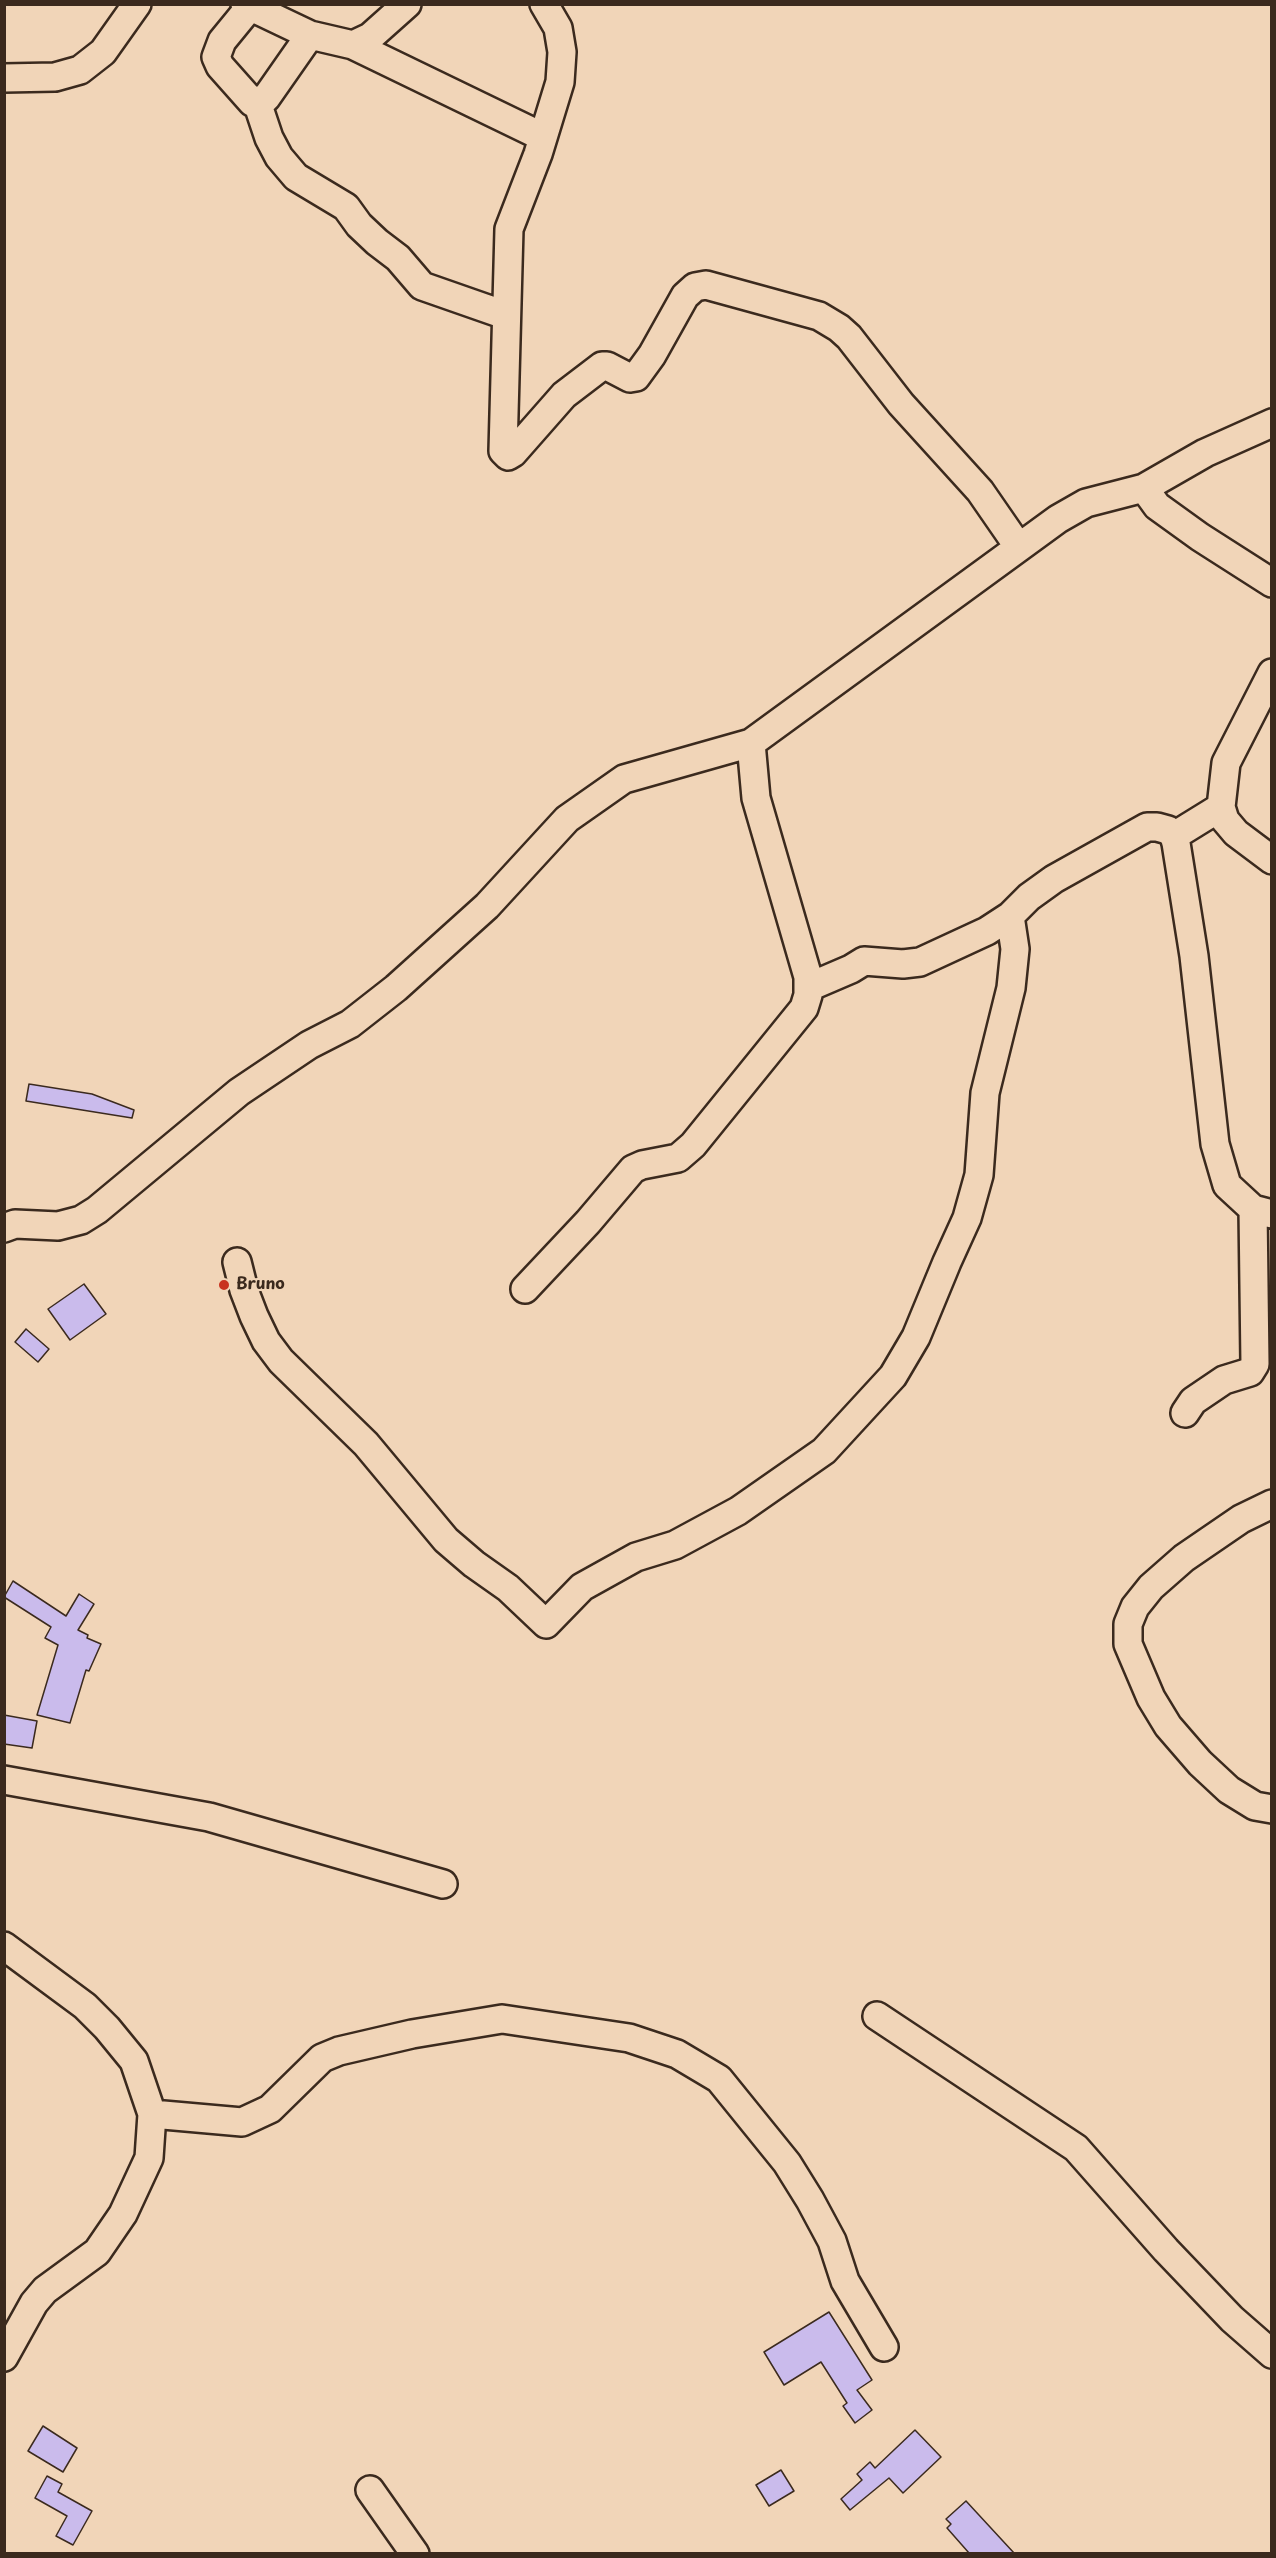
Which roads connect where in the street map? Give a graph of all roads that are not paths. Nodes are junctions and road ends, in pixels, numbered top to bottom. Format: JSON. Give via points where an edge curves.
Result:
{"nodes":[{"id":1,"x":137,"y":4,"type":"edge"},
{"id":2,"x":407,"y":4,"type":"edge"},
{"id":3,"x":544,"y":4,"type":"edge"},
{"id":4,"x":247,"y":6,"type":"edge"},
{"id":5,"x":310,"y":35,"type":"junction"},
{"id":6,"x":353,"y":45,"type":"junction"},
{"id":7,"x":4,"y":78,"type":"edge"},
{"id":8,"x":257,"y":102,"type":"junction"},
{"id":9,"x":543,"y":137,"type":"junction"},
{"id":10,"x":506,"y":315,"type":"junction"},
{"id":11,"x":1272,"y":423,"type":"edge"},
{"id":12,"x":1144,"y":488,"type":"junction"},
{"id":13,"x":1018,"y":546,"type":"junction"},
{"id":14,"x":1272,"y":583,"type":"edge"},
{"id":15,"x":1272,"y":673,"type":"edge"},
{"id":16,"x":751,"y":743,"type":"junction"},
{"id":17,"x":1221,"y":807,"type":"junction"},
{"id":18,"x":1174,"y":836,"type":"junction"},
{"id":19,"x":1272,"y":860,"type":"edge"},
{"id":20,"x":1010,"y":916,"type":"junction"},
{"id":21,"x":809,"y":987,"type":"junction"},
{"id":22,"x":1262,"y":1211,"type":"edge"},
{"id":23,"x":4,"y":1228,"type":"edge"},
{"id":24,"x":237,"y":1262,"type":"dead end"},
{"id":25,"x":525,"y":1289,"type":"dead end"},
{"id":26,"x":1185,"y":1413,"type":"dead end"},
{"id":27,"x":1272,"y":1504,"type":"edge"},
{"id":28,"x":4,"y":1780,"type":"edge"},
{"id":29,"x":1272,"y":1809,"type":"edge"},
{"id":30,"x":443,"y":1884,"type":"dead end"},
{"id":31,"x":4,"y":1946,"type":"edge"},
{"id":32,"x":877,"y":2016,"type":"dead end"},
{"id":33,"x":152,"y":2114,"type":"junction"},
{"id":34,"x":884,"y":2347,"type":"dead end"},
{"id":35,"x":1272,"y":2354,"type":"edge"},
{"id":36,"x":4,"y":2357,"type":"edge"},
{"id":37,"x":370,"y":2490,"type":"dead end"},
{"id":38,"x":415,"y":2553,"type":"edge"}],
"edges":[{"from":1,"to":7,"type":"street","via":[[103,52],[80,70],[55,77]]},
{"from":2,"to":6,"type":"street","via":[[370,37]]},
{"from":3,"to":9,"type":"street","via":[[558,28],[562,52],[560,82]]},
{"from":4,"to":5,"type":"street"},
{"from":4,"to":8,"type":"street","via":[[222,41],[216,57],[246,97]]},
{"from":5,"to":6,"type":"street"},
{"from":5,"to":8,"type":"street","via":[[266,98]]},
{"from":6,"to":9,"type":"street"},
{"from":8,"to":10,"type":"street","via":[[279,158],[296,177],[346,207],[359,225],[398,258],[422,286]]},
{"from":9,"to":10,"type":"street","via":[[510,223]]},
{"from":10,"to":13,"type":"street","via":[[502,451],[508,456],[564,395],[602,366],[636,377],[685,296],[695,287],[706,285],[819,316],[849,337],[902,404],[980,490]]},
{"from":11,"to":12,"type":"street","via":[[1205,453]]},
{"from":12,"to":13,"type":"street","via":[[1086,503]]},
{"from":12,"to":14,"type":"street","via":[[1157,506]]},
{"from":13,"to":16,"type":"street"},
{"from":15,"to":17,"type":"street","via":[[1226,763]]},
{"from":16,"to":21,"type":"street","via":[[756,798]]},
{"from":16,"to":23,"type":"street","via":[[624,779],[592,799],[567,819],[486,906],[396,988],[350,1024],[309,1045],[238,1092],[97,1210],[81,1220],[58,1226],[15,1224]]},
{"from":17,"to":18,"type":"street"},
{"from":17,"to":19,"type":"street","via":[[1225,820],[1236,833]]},
{"from":18,"to":20,"type":"street","via":[[1163,828],[1147,827],[1054,879]]},
{"from":18,"to":22,"type":"street","via":[[1194,956],[1215,1144],[1227,1185]]},
{"from":20,"to":21,"type":"street","via":[[920,962],[864,961]]},
{"from":20,"to":24,"type":"street","via":[[1015,949],[1011,988],[985,1093],[979,1175],[967,1218],[916,1337],[893,1376],[824,1451],[738,1511],[675,1545],[636,1557],[582,1587],[546,1624],[508,1588],[446,1540],[366,1444],[281,1361],[254,1316]]},
{"from":21,"to":25,"type":"street","via":[[804,1008],[693,1145],[678,1158],[633,1169]]},
{"from":22,"to":26,"type":"street","via":[[1255,1364],[1250,1372],[1224,1380],[1193,1401]]},
{"from":27,"to":29,"type":"street","via":[[1241,1519],[1184,1558],[1151,1587],[1135,1607],[1128,1624],[1128,1644],[1151,1698],[1168,1726],[1229,1790],[1255,1806]]},
{"from":28,"to":30,"type":"street","via":[[209,1817]]},
{"from":31,"to":33,"type":"street","via":[[85,2006],[107,2028],[134,2061]]},
{"from":32,"to":35,"type":"street","via":[[1076,2148],[1232,2319]]},
{"from":33,"to":34,"type":"street","via":[[242,2122],[270,2109],[307,2071],[330,2054],[412,2034],[502,2019],[639,2041],[677,2054],[719,2079],[787,2163],[832,2241],[845,2281]]},
{"from":33,"to":36,"type":"street","via":[[149,2158],[123,2214],[97,2252],[45,2290],[34,2303]]},
{"from":37,"to":38,"type":"street"}]}
